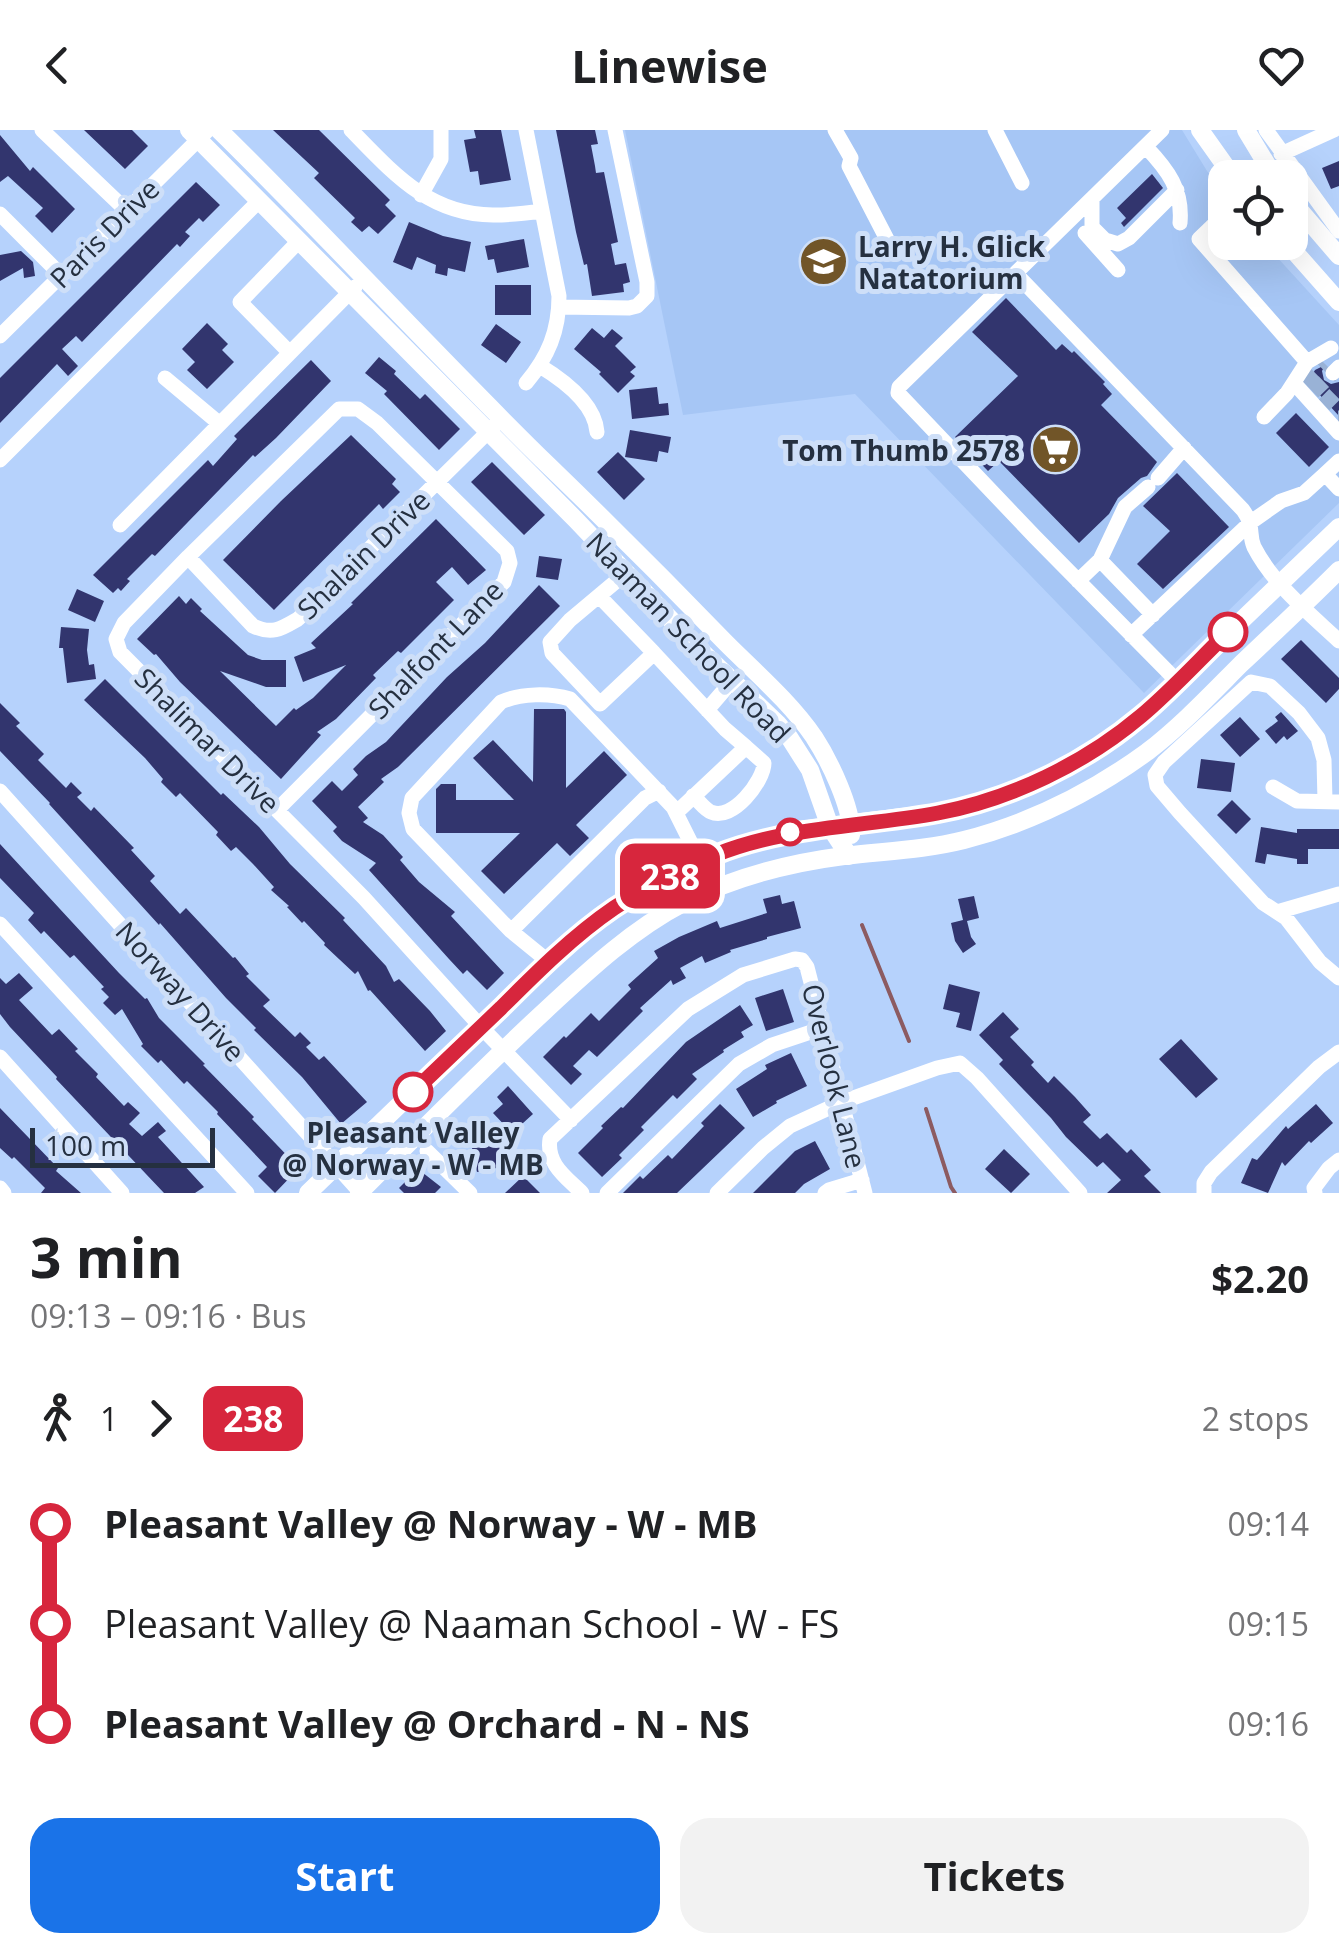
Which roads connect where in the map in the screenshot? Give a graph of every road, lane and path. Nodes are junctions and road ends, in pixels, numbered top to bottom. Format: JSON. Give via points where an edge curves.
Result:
{"nodes":[{"id":1,"x":42,"y":130,"type":"edge"},
{"id":2,"x":219,"y":130,"type":"edge"},
{"id":3,"x":351,"y":130,"type":"edge"},
{"id":4,"x":441,"y":130,"type":"edge"},
{"id":5,"x":526,"y":130,"type":"edge"},
{"id":6,"x":616,"y":130,"type":"edge"},
{"id":7,"x":835,"y":130,"type":"edge"},
{"id":8,"x":995,"y":130,"type":"edge"},
{"id":9,"x":1162,"y":130,"type":"edge"},
{"id":10,"x":1200,"y":130,"type":"edge"},
{"id":11,"x":1246,"y":130,"type":"edge"},
{"id":12,"x":1266,"y":130,"type":"edge"},
{"id":13,"x":1334,"y":130,"type":"edge"},
{"id":14,"x":198,"y":133,"type":"edge"},
{"id":15,"x":1146,"y":147,"type":"junction"},
{"id":16,"x":1281,"y":154,"type":"junction"},
{"id":17,"x":1221,"y":160,"type":"edge"},
{"id":18,"x":1262,"y":160,"type":"edge"},
{"id":19,"x":1022,"y":182,"type":"dead end"},
{"id":20,"x":1177,"y":190,"type":"junction"},
{"id":21,"x":421,"y":195,"type":"junction"},
{"id":22,"x":1092,"y":200,"type":"junction"},
{"id":23,"x":260,"y":201,"type":"junction"},
{"id":24,"x":126,"y":211,"type":"junction"},
{"id":25,"x":542,"y":211,"type":"junction"},
{"id":26,"x":0,"y":214,"type":"edge"},
{"id":27,"x":1073,"y":219,"type":"junction"},
{"id":28,"x":1308,"y":220,"type":"edge"},
{"id":29,"x":1180,"y":224,"type":"dead end"},
{"id":30,"x":1339,"y":231,"type":"edge"},
{"id":31,"x":300,"y":242,"type":"junction"},
{"id":32,"x":892,"y":250,"type":"dead end"},
{"id":33,"x":1339,"y":256,"type":"edge"},
{"id":34,"x":1222,"y":260,"type":"edge"},
{"id":35,"x":1302,"y":260,"type":"edge"},
{"id":36,"x":1118,"y":270,"type":"dead end"},
{"id":37,"x":1016,"y":274,"type":"junction"},
{"id":38,"x":62,"y":275,"type":"junction"},
{"id":39,"x":364,"y":276,"type":"junction"},
{"id":40,"x":350,"y":292,"type":"junction"},
{"id":41,"x":1339,"y":302,"type":"edge"},
{"id":42,"x":558,"y":307,"type":"junction"},
{"id":43,"x":0,"y":336,"type":"edge"},
{"id":44,"x":290,"y":353,"type":"junction"},
{"id":45,"x":1331,"y":358,"type":"edge"},
{"id":46,"x":540,"y":366,"type":"junction"},
{"id":47,"x":165,"y":378,"type":"dead end"},
{"id":48,"x":526,"y":383,"type":"dead end"},
{"id":49,"x":1308,"y":394,"type":"junction"},
{"id":50,"x":1264,"y":417,"type":"dead end"},
{"id":51,"x":220,"y":424,"type":"junction"},
{"id":52,"x":494,"y":426,"type":"junction"},
{"id":53,"x":1336,"y":426,"type":"edge"},
{"id":54,"x":597,"y":432,"type":"dead end"},
{"id":55,"x":1184,"y":448,"type":"junction"},
{"id":56,"x":0,"y":460,"type":"edge"},
{"id":57,"x":1339,"y":461,"type":"edge"},
{"id":58,"x":1325,"y":474,"type":"junction"},
{"id":59,"x":438,"y":482,"type":"junction"},
{"id":60,"x":1339,"y":489,"type":"edge"},
{"id":61,"x":1251,"y":522,"type":"junction"},
{"id":62,"x":120,"y":525,"type":"dead end"},
{"id":63,"x":1339,"y":526,"type":"edge"},
{"id":64,"x":188,"y":557,"type":"junction"},
{"id":65,"x":1100,"y":560,"type":"junction"},
{"id":66,"x":1339,"y":570,"type":"edge"},
{"id":67,"x":626,"y":573,"type":"junction"},
{"id":68,"x":1078,"y":580,"type":"junction"},
{"id":69,"x":1279,"y":582,"type":"junction"},
{"id":70,"x":599,"y":596,"type":"junction"},
{"id":71,"x":1302,"y":606,"type":"junction"},
{"id":72,"x":1152,"y":615,"type":"junction"},
{"id":73,"x":1132,"y":634,"type":"junction"},
{"id":74,"x":1339,"y":641,"type":"edge"},
{"id":75,"x":654,"y":652,"type":"junction"},
{"id":76,"x":732,"y":681,"type":"junction"},
{"id":77,"x":1178,"y":681,"type":"junction"},
{"id":78,"x":707,"y":710,"type":"junction"},
{"id":79,"x":746,"y":747,"type":"junction"},
{"id":80,"x":1273,"y":787,"type":"dead end"},
{"id":81,"x":0,"y":791,"type":"edge"},
{"id":82,"x":658,"y":791,"type":"junction"},
{"id":83,"x":693,"y":796,"type":"junction"},
{"id":84,"x":1332,"y":801,"type":"edge"},
{"id":85,"x":277,"y":810,"type":"junction"},
{"id":86,"x":676,"y":813,"type":"junction"},
{"id":87,"x":852,"y":824,"type":"junction"},
{"id":88,"x":830,"y":827,"type":"junction"},
{"id":89,"x":848,"y":856,"type":"junction"},
{"id":90,"x":700,"y":862,"type":"junction"},
{"id":91,"x":1339,"y":894,"type":"edge"},
{"id":92,"x":1277,"y":912,"type":"junction"},
{"id":93,"x":0,"y":924,"type":"edge"},
{"id":94,"x":512,"y":931,"type":"junction"},
{"id":95,"x":549,"y":962,"type":"junction"},
{"id":96,"x":1339,"y":978,"type":"edge"},
{"id":97,"x":481,"y":1028,"type":"junction"},
{"id":98,"x":823,"y":1028,"type":"junction"},
{"id":99,"x":503,"y":1050,"type":"junction"},
{"id":100,"x":1339,"y":1052,"type":"edge"},
{"id":101,"x":0,"y":1058,"type":"edge"},
{"id":102,"x":842,"y":1102,"type":"junction"},
{"id":103,"x":571,"y":1120,"type":"junction"},
{"id":104,"x":427,"y":1151,"type":"dead end"},
{"id":105,"x":1339,"y":1160,"type":"edge"},
{"id":106,"x":336,"y":1164,"type":"junction"},
{"id":107,"x":864,"y":1186,"type":"edge"},
{"id":108,"x":360,"y":1192,"type":"edge"},
{"id":109,"x":122,"y":1193,"type":"edge"},
{"id":110,"x":247,"y":1193,"type":"edge"},
{"id":111,"x":308,"y":1193,"type":"edge"},
{"id":112,"x":470,"y":1193,"type":"edge"},
{"id":113,"x":582,"y":1193,"type":"edge"},
{"id":114,"x":607,"y":1193,"type":"edge"},
{"id":115,"x":717,"y":1193,"type":"edge"},
{"id":116,"x":825,"y":1193,"type":"edge"},
{"id":117,"x":1080,"y":1193,"type":"edge"},
{"id":118,"x":1204,"y":1193,"type":"edge"},
{"id":119,"x":1315,"y":1193,"type":"edge"}],
"edges":[{"from":1,"to":24,"type":"street"},
{"from":2,"to":39,"type":"main road","name":"Naaman School Road"},
{"from":3,"to":21,"type":"street"},
{"from":4,"to":21,"type":"street","via":[[441,158]]},
{"from":5,"to":25,"type":"street"},
{"from":6,"to":42,"type":"street","via":[[647,296],[629,308]]},
{"from":7,"to":32,"type":"street"},
{"from":8,"to":19,"type":"street"},
{"from":9,"to":15,"type":"street"},
{"from":10,"to":17,"type":"main road"},
{"from":11,"to":18,"type":"main road"},
{"from":12,"to":16,"type":"street"},
{"from":13,"to":16,"type":"street"},
{"from":14,"to":23,"type":"main road","name":"Naaman School Road"},
{"from":14,"to":24,"type":"street","name":"Paris Drive"},
{"from":15,"to":20,"type":"street"},
{"from":15,"to":22,"type":"street"},
{"from":16,"to":30,"type":"street"},
{"from":20,"to":22,"type":"street","via":[[1118,244],[1092,227]]},
{"from":20,"to":29,"type":"street"},
{"from":21,"to":25,"type":"street","via":[[478,214]]},
{"from":22,"to":27,"type":"street"},
{"from":23,"to":31,"type":"main road","name":"Naaman School Road"},
{"from":23,"to":56,"type":"street"},
{"from":24,"to":38,"type":"street","name":"Paris Drive"},
{"from":25,"to":42,"type":"street"},
{"from":26,"to":38,"type":"street"},
{"from":27,"to":36,"type":"street"},
{"from":27,"to":37,"type":"street"},
{"from":28,"to":33,"type":"main road"},
{"from":31,"to":40,"type":"main road","name":"Naaman School Road"},
{"from":31,"to":44,"type":"street","via":[[240,302]]},
{"from":34,"to":45,"type":"street"},
{"from":35,"to":41,"type":"main road"},
{"from":37,"to":55,"type":"street"},
{"from":37,"to":68,"type":"street","via":[[898,393]]},
{"from":38,"to":43,"type":"street","name":"Paris Drive"},
{"from":39,"to":40,"type":"street"},
{"from":39,"to":52,"type":"main road","name":"Naaman School Road"},
{"from":40,"to":44,"type":"street"},
{"from":40,"to":52,"type":"main road","name":"Naaman School Road"},
{"from":42,"to":46,"type":"street"},
{"from":44,"to":51,"type":"street"},
{"from":45,"to":49,"type":"street"},
{"from":46,"to":48,"type":"street"},
{"from":46,"to":54,"type":"street","via":[[589,409]]},
{"from":47,"to":51,"type":"street"},
{"from":49,"to":50,"type":"street"},
{"from":49,"to":53,"type":"street"},
{"from":51,"to":62,"type":"street"},
{"from":52,"to":59,"type":"street","name":"Shalain Drive"},
{"from":52,"to":67,"type":"main road","name":"Naaman School Road"},
{"from":52,"to":87,"type":"main road","name":"Naaman School Road","via":[[650,564],[790,708],[827,760]]},
{"from":55,"to":61,"type":"street"},
{"from":55,"to":65,"type":"street","via":[[1125,507]]},
{"from":57,"to":58,"type":"street"},
{"from":58,"to":60,"type":"street"},
{"from":58,"to":61,"type":"street"},
{"from":59,"to":64,"type":"street","name":"Shalimar Drive","via":[[377,422],[358,410],[339,410]]},
{"from":59,"to":64,"type":"street","name":"Shalain Drive","via":[[278,631],[253,626]]},
{"from":59,"to":85,"type":"street","name":"Shalfont Lane","via":[[507,552],[504,582]]},
{"from":61,"to":69,"type":"street","via":[[1252,544]]},
{"from":61,"to":72,"type":"street"},
{"from":63,"to":69,"type":"main road"},
{"from":64,"to":85,"type":"street","name":"Shalimar Drive","via":[[124,623],[116,639],[120,652]]},
{"from":65,"to":68,"type":"street"},
{"from":65,"to":72,"type":"street"},
{"from":66,"to":71,"type":"main road"},
{"from":67,"to":70,"type":"street"},
{"from":67,"to":76,"type":"main road","name":"Naaman School Road"},
{"from":68,"to":73,"type":"street"},
{"from":69,"to":71,"type":"street"},
{"from":69,"to":77,"type":"main road"},
{"from":70,"to":75,"type":"street"},
{"from":70,"to":75,"type":"street","via":[[550,642],[552,653],[600,704]]},
{"from":71,"to":74,"type":"street"},
{"from":71,"to":89,"type":"main road","via":[[1150,750],[1094,787],[995,831],[932,847]]},
{"from":72,"to":73,"type":"street"},
{"from":73,"to":77,"type":"street"},
{"from":75,"to":78,"type":"street"},
{"from":76,"to":78,"type":"street"},
{"from":76,"to":88,"type":"main road","name":"Naaman School Road","via":[[789,737],[810,770]]},
{"from":77,"to":87,"type":"main road","via":[[1119,734],[1029,785],[962,808]]},
{"from":78,"to":79,"type":"street"},
{"from":79,"to":83,"type":"street"},
{"from":79,"to":83,"type":"street","via":[[764,763],[764,772],[742,803],[721,814]]},
{"from":80,"to":84,"type":"street","via":[[1297,801]]},
{"from":81,"to":106,"type":"street","name":"Norway Drive"},
{"from":82,"to":86,"type":"street"},
{"from":82,"to":94,"type":"street"},
{"from":82,"to":94,"type":"street","via":[[570,699],[501,702],[412,798],[409,813],[414,830]]},
{"from":83,"to":86,"type":"street"},
{"from":84,"to":92,"type":"street","via":[[1318,738],[1270,686],[1252,682],[1156,776],[1180,813]]},
{"from":85,"to":97,"type":"street","name":"Shalimar Drive"},
{"from":86,"to":90,"type":"street"},
{"from":87,"to":88,"type":"main road"},
{"from":87,"to":89,"type":"main road","name":"Naaman School Road"},
{"from":88,"to":89,"type":"main road","name":"Naaman School Road"},
{"from":88,"to":90,"type":"main road","via":[[771,837]]},
{"from":89,"to":99,"type":"main road","via":[[770,870],[673,909],[594,965]]},
{"from":90,"to":95,"type":"main road","via":[[614,908]]},
{"from":91,"to":92,"type":"street"},
{"from":92,"to":96,"type":"street"},
{"from":93,"to":110,"type":"street"},
{"from":94,"to":95,"type":"street"},
{"from":95,"to":97,"type":"main road"},
{"from":97,"to":99,"type":"street","name":"Shalimar Drive"},
{"from":97,"to":106,"type":"main road"},
{"from":98,"to":102,"type":"street","name":"Overlook Lane"},
{"from":98,"to":103,"type":"street","name":"Overlook Lane","via":[[802,960],[743,975],[666,1029]]},
{"from":98,"to":114,"type":"street","via":[[739,1064]]},
{"from":99,"to":103,"type":"street","name":"Shalimar Drive"},
{"from":99,"to":108,"type":"main road"},
{"from":100,"to":118,"type":"street","via":[[1211,1172]]},
{"from":101,"to":109,"type":"street"},
{"from":102,"to":107,"type":"street","name":"Overlook Lane"},
{"from":102,"to":115,"type":"street","via":[[776,1136]]},
{"from":102,"to":117,"type":"street","via":[[960,1063]]},
{"from":103,"to":113,"type":"street","via":[[550,1139],[548,1151]]},
{"from":104,"to":112,"type":"street"},
{"from":105,"to":119,"type":"street"},
{"from":106,"to":108,"type":"street","name":"Norway Drive"},
{"from":106,"to":111,"type":"main road"},
{"from":107,"to":116,"type":"street"}]}
